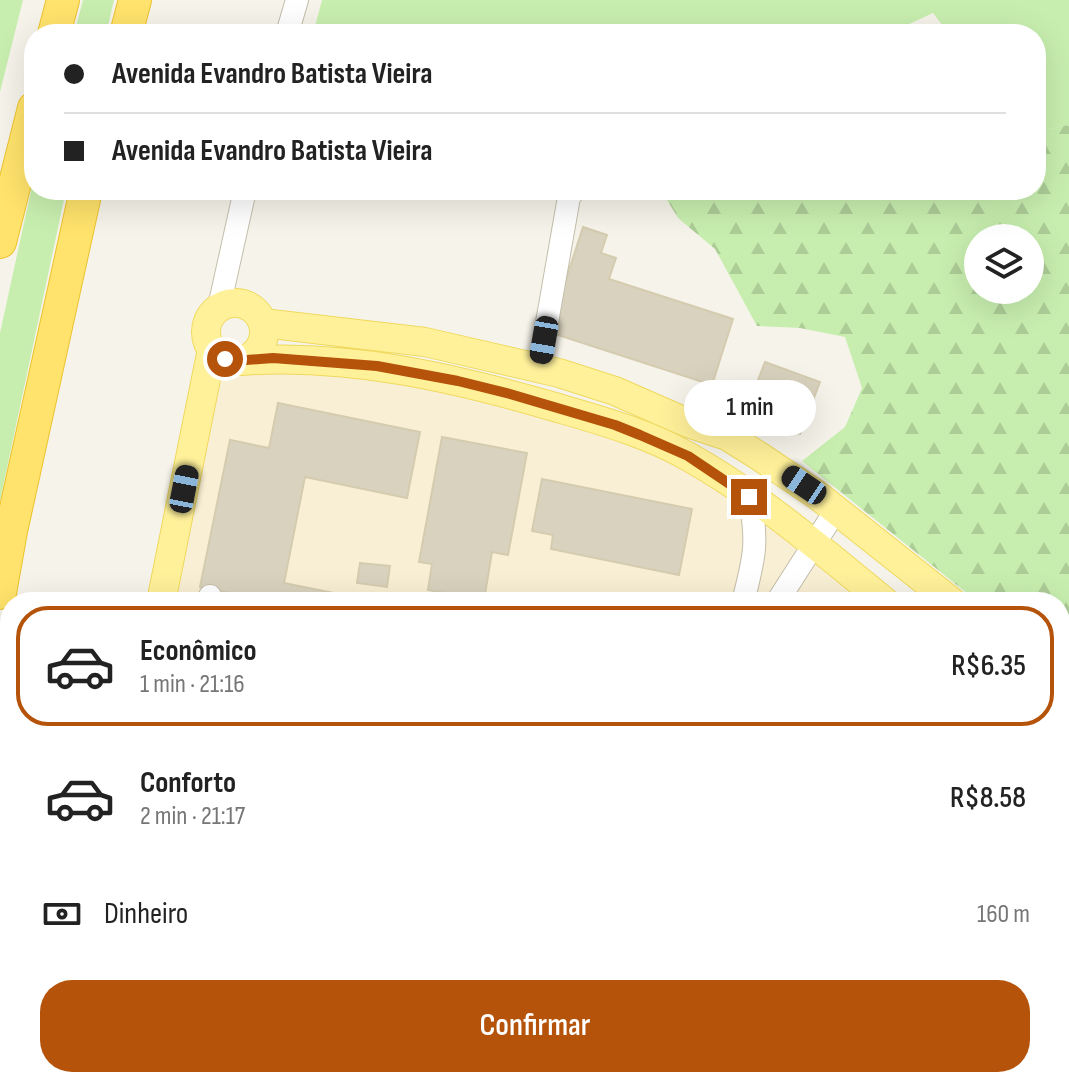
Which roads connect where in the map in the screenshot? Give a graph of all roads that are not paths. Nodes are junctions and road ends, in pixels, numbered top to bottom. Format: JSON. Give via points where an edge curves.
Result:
{"nodes":[{"id":1,"x":63,"y":0,"type":"edge"},
{"id":2,"x":135,"y":0,"type":"edge"},
{"id":3,"x":297,"y":0,"type":"edge"},
{"id":4,"x":57,"y":24,"type":"edge"},
{"id":5,"x":129,"y":24,"type":"edge"},
{"id":6,"x":290,"y":24,"type":"edge"},
{"id":7,"x":24,"y":147,"type":"edge"},
{"id":8,"x":84,"y":200,"type":"edge"},
{"id":9,"x":243,"y":200,"type":"edge"},
{"id":10,"x":568,"y":200,"type":"edge"},
{"id":11,"x":0,"y":242,"type":"edge"},
{"id":12,"x":219,"y":307,"type":"junction"},
{"id":13,"x":263,"y":323,"type":"junction"},
{"id":14,"x":212,"y":349,"type":"junction"},
{"id":15,"x":241,"y":361,"type":"junction"},
{"id":16,"x":539,"y":368,"type":"junction"},
{"id":17,"x":749,"y":497,"type":"junction"},
{"id":18,"x":836,"y":510,"type":"junction"},
{"id":19,"x":814,"y":544,"type":"junction"},
{"id":20,"x":0,"y":592,"type":"edge"},
{"id":21,"x":163,"y":592,"type":"edge"},
{"id":22,"x":746,"y":592,"type":"edge"},
{"id":23,"x":783,"y":592,"type":"edge"},
{"id":24,"x":873,"y":592,"type":"edge"},
{"id":25,"x":939,"y":592,"type":"edge"}],
"edges":[{"from":1,"to":4,"type":"highway"},
{"from":2,"to":5,"type":"highway"},
{"from":3,"to":6,"type":"street"},
{"from":7,"to":11,"type":"highway"},
{"from":8,"to":20,"type":"highway"},
{"from":9,"to":12,"type":"street"},
{"from":10,"to":16,"type":"street"},
{"from":12,"to":13,"type":"main road","via":[[245,304]]},
{"from":12,"to":14,"type":"main road","via":[[207,322]]},
{"from":13,"to":15,"type":"main road","via":[[263,342]]},
{"from":13,"to":16,"type":"main road","via":[[425,342]]},
{"from":14,"to":15,"type":"main road","via":[[225,359]]},
{"from":14,"to":21,"type":"main road"},
{"from":15,"to":17,"type":"main road","via":[[273,358],[377,366],[535,401],[615,425],[688,456]]},
{"from":16,"to":18,"type":"main road","via":[[615,391],[727,436]]},
{"from":17,"to":19,"type":"main road"},
{"from":17,"to":22,"type":"street","via":[[756,554]]},
{"from":18,"to":19,"type":"street"},
{"from":18,"to":25,"type":"main road"},
{"from":19,"to":23,"type":"street"},
{"from":19,"to":24,"type":"main road"}]}
